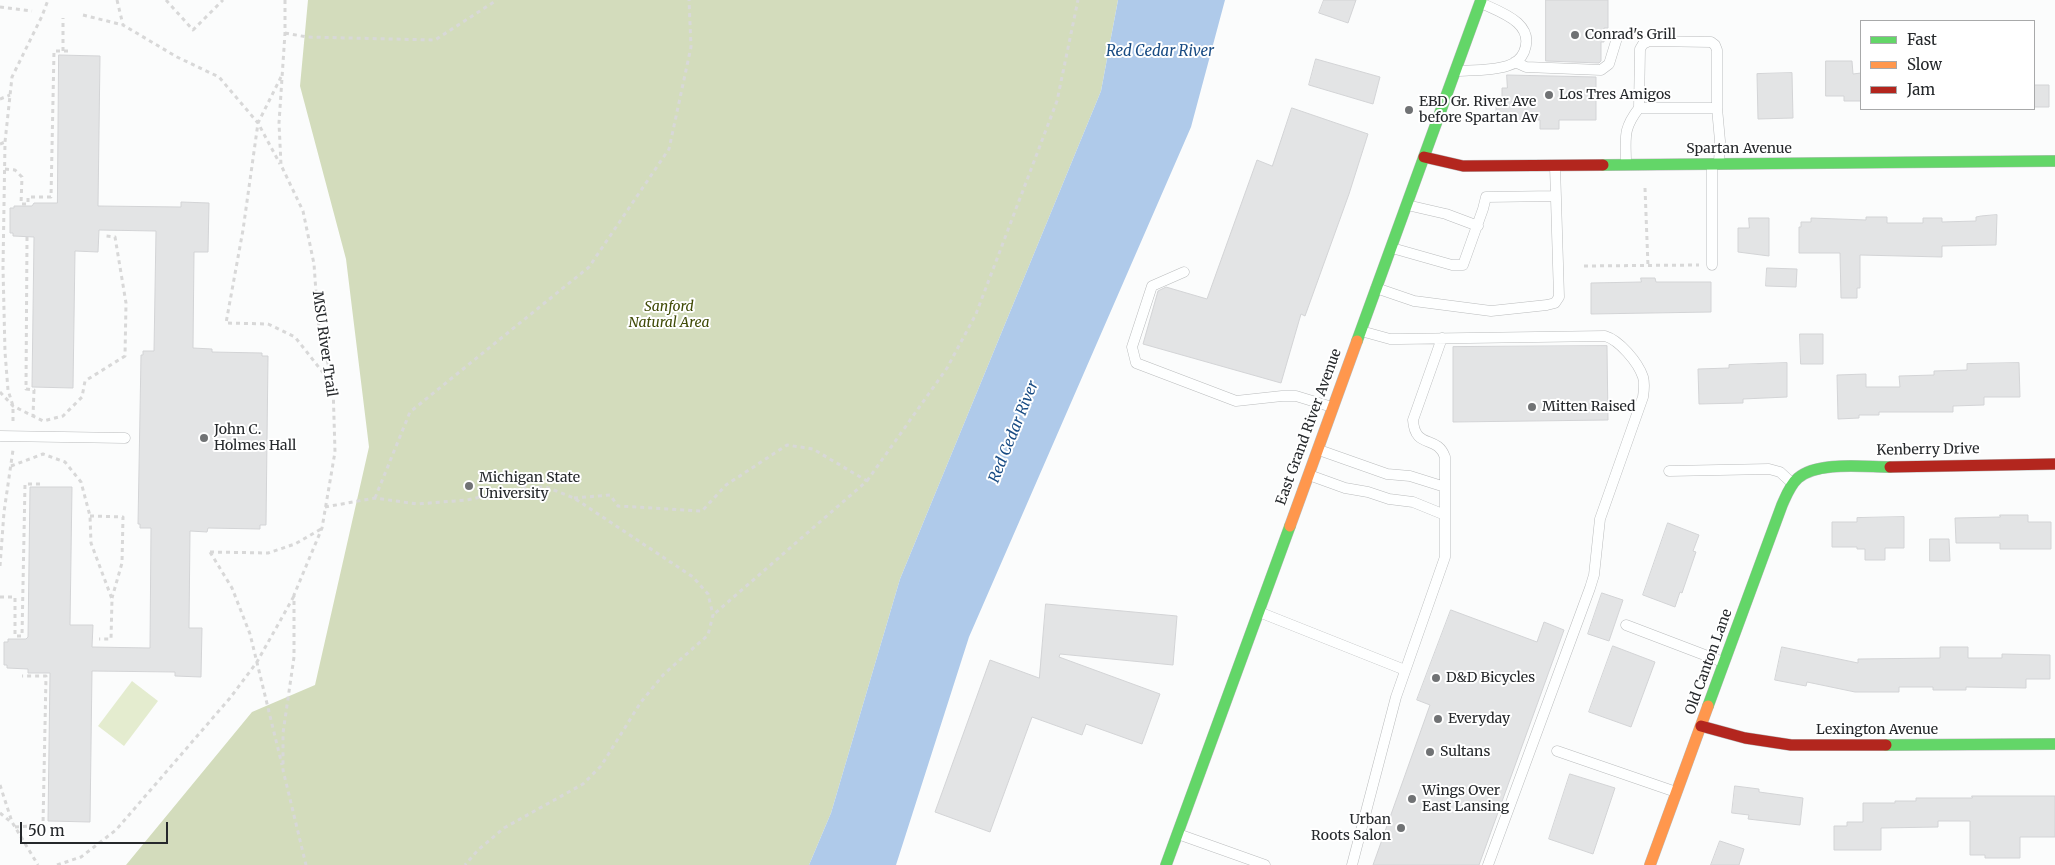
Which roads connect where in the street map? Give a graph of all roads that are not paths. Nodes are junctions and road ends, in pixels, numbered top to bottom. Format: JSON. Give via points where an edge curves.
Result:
{"nodes":[{"id":1,"x":1481,"y":1,"type":"edge"},
{"id":2,"x":1617,"y":38,"type":"dead end"},
{"id":3,"x":1515,"y":62,"type":"junction"},
{"id":4,"x":1455,"y":71,"type":"junction"},
{"id":5,"x":1639,"y":108,"type":"junction"},
{"id":6,"x":1717,"y":108,"type":"junction"},
{"id":7,"x":1424,"y":157,"type":"junction"},
{"id":8,"x":2055,"y":161,"type":"edge"},
{"id":9,"x":1626,"y":164,"type":"junction"},
{"id":10,"x":1716,"y":164,"type":"junction"},
{"id":11,"x":1555,"y":165,"type":"junction"},
{"id":12,"x":1556,"y":196,"type":"junction"},
{"id":13,"x":1406,"y":205,"type":"junction"},
{"id":14,"x":1478,"y":226,"type":"junction"},
{"id":15,"x":1391,"y":248,"type":"junction"},
{"id":16,"x":1712,"y":265,"type":"road end"},
{"id":17,"x":1184,"y":272,"type":"dead end"},
{"id":18,"x":1376,"y":288,"type":"junction"},
{"id":19,"x":1360,"y":331,"type":"junction"},
{"id":20,"x":1442,"y":338,"type":"junction"},
{"id":21,"x":1332,"y":408,"type":"junction"},
{"id":22,"x":0,"y":436,"type":"edge"},
{"id":23,"x":125,"y":438,"type":"dead end"},
{"id":24,"x":1317,"y":449,"type":"junction"},
{"id":25,"x":2055,"y":464,"type":"edge"},
{"id":26,"x":1669,"y":471,"type":"dead end"},
{"id":27,"x":1802,"y":474,"type":"joint"},
{"id":28,"x":1308,"y":475,"type":"junction"},
{"id":29,"x":1792,"y":483,"type":"junction"},
{"id":30,"x":1445,"y":487,"type":"junction"},
{"id":31,"x":1445,"y":515,"type":"junction"},
{"id":32,"x":1258,"y":612,"type":"junction"},
{"id":33,"x":1626,"y":625,"type":"dead end"},
{"id":34,"x":1724,"y":662,"type":"junction"},
{"id":35,"x":1405,"y":670,"type":"junction"},
{"id":36,"x":1701,"y":726,"type":"junction"},
{"id":37,"x":2055,"y":744,"type":"edge"},
{"id":38,"x":1557,"y":751,"type":"dead end"},
{"id":39,"x":1677,"y":792,"type":"junction"},
{"id":40,"x":1177,"y":833,"type":"junction"},
{"id":41,"x":1166,"y":865,"type":"edge"},
{"id":42,"x":1265,"y":865,"type":"edge"},
{"id":43,"x":1352,"y":865,"type":"edge"},
{"id":44,"x":1488,"y":865,"type":"edge"},
{"id":45,"x":1650,"y":865,"type":"edge"}],
"edges":[{"from":1,"to":3,"type":"lane","via":[[1521,25],[1526,46]]},
{"from":1,"to":4,"type":"street","name":"East Grand River Avenue"},
{"from":2,"to":3,"type":"lane","via":[[1608,64],[1601,70],[1526,67]]},
{"from":3,"to":4,"type":"lane","via":[[1505,67]]},
{"from":4,"to":7,"type":"street","name":"East Grand River Avenue"},
{"from":5,"to":6,"type":"lane"},
{"from":5,"to":6,"type":"lane","via":[[1640,49],[1649,41],[1711,42],[1715,45]]},
{"from":5,"to":9,"type":"lane","via":[[1626,128]]},
{"from":6,"to":10,"type":"lane","via":[[1720,141]]},
{"from":7,"to":11,"type":"street","name":"Spartan Avenue","via":[[1463,166]]},
{"from":7,"to":13,"type":"street","name":"East Grand River Avenue"},
{"from":8,"to":10,"type":"street","name":"Spartan Avenue"},
{"from":9,"to":10,"type":"street","name":"Spartan Avenue"},
{"from":9,"to":11,"type":"street","name":"Spartan Avenue"},
{"from":10,"to":16,"type":"lane"},
{"from":11,"to":12,"type":"lane"},
{"from":12,"to":14,"type":"lane","via":[[1486,196]]},
{"from":12,"to":18,"type":"lane","via":[[1559,297],[1555,302],[1491,311],[1414,301]]},
{"from":13,"to":14,"type":"lane","via":[[1446,214]]},
{"from":13,"to":15,"type":"street","name":"East Grand River Avenue"},
{"from":14,"to":15,"type":"lane","via":[[1463,265],[1452,265]]},
{"from":15,"to":18,"type":"street","name":"East Grand River Avenue"},
{"from":17,"to":21,"type":"lane","via":[[1152,286],[1132,347],[1136,363],[1236,400],[1296,396]]},
{"from":18,"to":19,"type":"street","name":"East Grand River Avenue"},
{"from":19,"to":20,"type":"lane","via":[[1390,339]]},
{"from":19,"to":21,"type":"street","name":"East Grand River Avenue"},
{"from":20,"to":30,"type":"lane","via":[[1413,420],[1418,438],[1442,450]]},
{"from":20,"to":44,"type":"lane","via":[[1605,336],[1615,339],[1623,347],[1643,376],[1645,386],[1600,519],[1590,588]]},
{"from":21,"to":24,"type":"street","name":"East Grand River Avenue"},
{"from":22,"to":23,"type":"lane"},
{"from":24,"to":28,"type":"street","name":"East Grand River Avenue"},
{"from":24,"to":30,"type":"lane","via":[[1387,474],[1410,476]]},
{"from":25,"to":27,"type":"street","name":"Kenberry Drive","via":[[1841,466],[1817,468]]},
{"from":26,"to":29,"type":"lane","via":[[1769,469],[1780,472]]},
{"from":27,"to":29,"type":"street","name":"Old Canton Lane"},
{"from":28,"to":31,"type":"lane","via":[[1389,500],[1413,502]]},
{"from":28,"to":32,"type":"street","name":"East Grand River Avenue"},
{"from":29,"to":34,"type":"street","name":"Old Canton Lane"},
{"from":30,"to":31,"type":"lane"},
{"from":31,"to":35,"type":"lane","via":[[1445,557]]},
{"from":32,"to":35,"type":"lane"},
{"from":32,"to":40,"type":"street","name":"East Grand River Avenue"},
{"from":33,"to":34,"type":"lane"},
{"from":34,"to":36,"type":"street","name":"Old Canton Lane"},
{"from":35,"to":43,"type":"lane"},
{"from":36,"to":37,"type":"street","name":"Lexington Avenue","via":[[1745,738],[1791,745]]},
{"from":36,"to":39,"type":"street","name":"Old Canton Lane"},
{"from":38,"to":39,"type":"lane"},
{"from":39,"to":45,"type":"street","name":"Old Canton Lane"},
{"from":40,"to":41,"type":"street","name":"East Grand River Avenue"},
{"from":40,"to":42,"type":"lane"}]}
